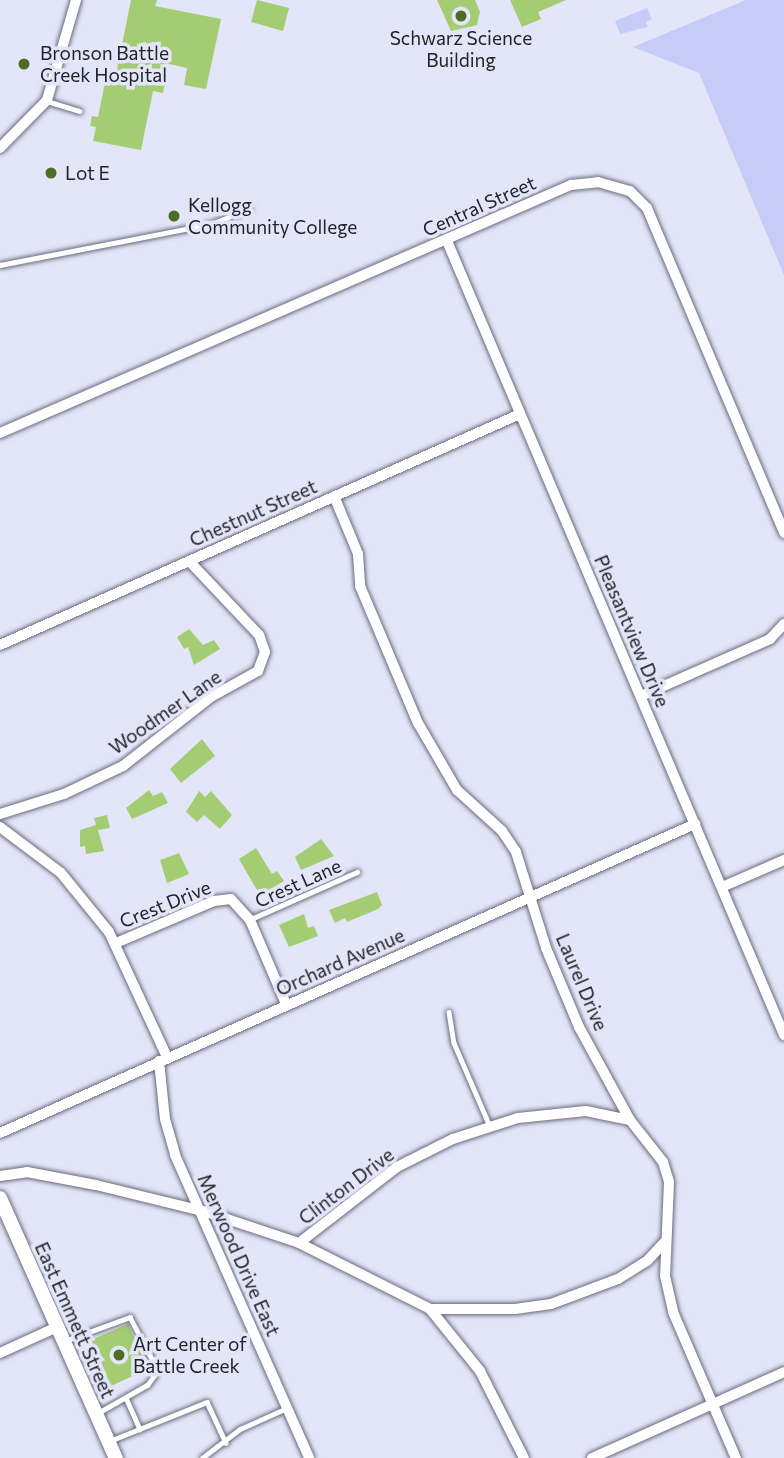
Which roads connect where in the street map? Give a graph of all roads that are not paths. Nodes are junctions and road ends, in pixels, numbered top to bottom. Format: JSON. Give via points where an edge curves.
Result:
{"nodes":[{"id":1,"x":76,"y":0,"type":"edge"},
{"id":2,"x":47,"y":100,"type":"junction"},
{"id":3,"x":79,"y":111,"type":"dead end"},
{"id":4,"x":0,"y":148,"type":"edge"},
{"id":5,"x":249,"y":209,"type":"dead end"},
{"id":6,"x":447,"y":240,"type":"junction"},
{"id":7,"x":0,"y":265,"type":"edge"},
{"id":8,"x":520,"y":414,"type":"junction"},
{"id":9,"x":0,"y":433,"type":"edge"},
{"id":10,"x":334,"y":496,"type":"junction"},
{"id":11,"x":784,"y":533,"type":"edge"},
{"id":12,"x":189,"y":561,"type":"junction"},
{"id":13,"x":784,"y":624,"type":"edge"},
{"id":14,"x":0,"y":645,"type":"edge"},
{"id":15,"x":641,"y":695,"type":"junction"},
{"id":16,"x":0,"y":814,"type":"edge"},
{"id":17,"x":695,"y":824,"type":"junction"},
{"id":18,"x":0,"y":827,"type":"edge"},
{"id":19,"x":784,"y":860,"type":"edge"},
{"id":20,"x":357,"y":872,"type":"dead end"},
{"id":21,"x":722,"y":887,"type":"junction"},
{"id":22,"x":533,"y":897,"type":"junction"},
{"id":23,"x":250,"y":920,"type":"junction"},
{"id":24,"x":116,"y":943,"type":"junction"},
{"id":25,"x":286,"y":1004,"type":"junction"},
{"id":26,"x":449,"y":1012,"type":"dead end"},
{"id":27,"x":784,"y":1035,"type":"edge"},
{"id":28,"x":163,"y":1059,"type":"junction"},
{"id":29,"x":630,"y":1120,"type":"junction"},
{"id":30,"x":490,"y":1127,"type":"junction"},
{"id":31,"x":0,"y":1133,"type":"edge"},
{"id":32,"x":0,"y":1176,"type":"edge"},
{"id":33,"x":0,"y":1198,"type":"edge"},
{"id":34,"x":203,"y":1211,"type":"junction"},
{"id":35,"x":664,"y":1242,"type":"junction"},
{"id":36,"x":299,"y":1243,"type":"junction"},
{"id":37,"x":430,"y":1309,"type":"junction"},
{"id":38,"x":57,"y":1327,"type":"junction"},
{"id":39,"x":63,"y":1342,"type":"junction"},
{"id":40,"x":0,"y":1353,"type":"edge"},
{"id":41,"x":784,"y":1372,"type":"edge"},
{"id":42,"x":127,"y":1401,"type":"junction"},
{"id":43,"x":711,"y":1404,"type":"junction"},
{"id":44,"x":287,"y":1408,"type":"junction"},
{"id":45,"x":96,"y":1414,"type":"junction"},
{"id":46,"x":140,"y":1429,"type":"junction"},
{"id":47,"x":108,"y":1442,"type":"junction"},
{"id":48,"x":226,"y":1443,"type":"junction"},
{"id":49,"x":116,"y":1458,"type":"edge"},
{"id":50,"x":202,"y":1458,"type":"edge"},
{"id":51,"x":309,"y":1458,"type":"edge"},
{"id":52,"x":524,"y":1458,"type":"edge"},
{"id":53,"x":592,"y":1458,"type":"edge"},
{"id":54,"x":736,"y":1458,"type":"edge"}],
"edges":[{"from":1,"to":2,"type":"street"},
{"from":2,"to":3,"type":"lane"},
{"from":2,"to":4,"type":"street"},
{"from":5,"to":7,"type":"lane","via":[[211,224]]},
{"from":6,"to":8,"type":"street","name":"Pleasantview Drive"},
{"from":6,"to":9,"type":"street","name":"Central Street"},
{"from":6,"to":11,"type":"street","name":"Central Street","via":[[571,185],[598,182],[631,191],[652,219]]},
{"from":8,"to":10,"type":"street","name":"Chestnut Street"},
{"from":8,"to":15,"type":"street","name":"Pleasantview Drive"},
{"from":10,"to":12,"type":"street","name":"Chestnut Street"},
{"from":10,"to":22,"type":"street","name":"Laurel Drive","via":[[358,554],[359,586],[418,723],[457,790],[502,831],[516,852]]},
{"from":12,"to":14,"type":"street","name":"Chestnut Street"},
{"from":12,"to":16,"type":"street","name":"Woodmer Lane","via":[[259,635],[265,652],[257,671],[211,698],[122,766],[64,794]]},
{"from":13,"to":15,"type":"street","via":[[770,639]]},
{"from":15,"to":17,"type":"street","name":"Pleasantview Drive"},
{"from":17,"to":21,"type":"street","name":"Pleasantview Drive"},
{"from":17,"to":22,"type":"street","name":"Orchard Avenue"},
{"from":18,"to":24,"type":"street","name":"Merwood Drive East","via":[[41,854],[75,887]]},
{"from":19,"to":21,"type":"street"},
{"from":20,"to":23,"type":"lane","name":"Crest Lane"},
{"from":21,"to":27,"type":"street","name":"Pleasantview Drive"},
{"from":22,"to":25,"type":"street","name":"Orchard Avenue"},
{"from":22,"to":29,"type":"street","name":"Laurel Drive","via":[[545,948]]},
{"from":23,"to":24,"type":"street","name":"Crest Drive","via":[[239,902],[222,899]]},
{"from":23,"to":25,"type":"street","name":"Crest Drive"},
{"from":24,"to":28,"type":"street","name":"Merwood Drive East"},
{"from":25,"to":28,"type":"street","name":"Orchard Avenue"},
{"from":26,"to":30,"type":"lane","via":[[454,1043]]},
{"from":28,"to":31,"type":"street","name":"Orchard Avenue"},
{"from":28,"to":34,"type":"street","name":"Merwood Drive East","via":[[169,1138]]},
{"from":29,"to":30,"type":"street","name":"Clinton Drive","via":[[586,1111],[518,1118]]},
{"from":29,"to":35,"type":"street","name":"Laurel Drive","via":[[663,1162],[669,1182]]},
{"from":30,"to":36,"type":"street","name":"Clinton Drive","via":[[397,1167]]},
{"from":32,"to":34,"type":"street","name":"Clinton Drive","via":[[27,1172]]},
{"from":33,"to":38,"type":"street","name":"East Emmett Street"},
{"from":34,"to":36,"type":"street","name":"Clinton Drive"},
{"from":34,"to":44,"type":"street","name":"Merwood Drive East"},
{"from":35,"to":37,"type":"street","via":[[647,1261],[618,1279],[551,1304]]},
{"from":35,"to":43,"type":"street","name":"Laurel Drive","via":[[673,1312]]},
{"from":36,"to":37,"type":"street"},
{"from":37,"to":52,"type":"street","via":[[480,1371]]},
{"from":38,"to":39,"type":"street","name":"East Emmett Street"},
{"from":38,"to":40,"type":"street"},
{"from":39,"to":42,"type":"lane","via":[[130,1317],[155,1375]]},
{"from":39,"to":45,"type":"street","name":"East Emmett Street"},
{"from":41,"to":43,"type":"street"},
{"from":42,"to":45,"type":"lane"},
{"from":42,"to":46,"type":"lane"},
{"from":43,"to":53,"type":"street"},
{"from":43,"to":54,"type":"street","name":"Laurel Drive"},
{"from":44,"to":48,"type":"lane","via":[[240,1429]]},
{"from":44,"to":51,"type":"street","name":"Merwood Drive East"},
{"from":45,"to":47,"type":"street","name":"East Emmett Street"},
{"from":46,"to":47,"type":"lane"},
{"from":46,"to":48,"type":"lane","via":[[207,1402]]},
{"from":47,"to":49,"type":"street","name":"East Emmett Street"},
{"from":48,"to":50,"type":"lane"}]}
